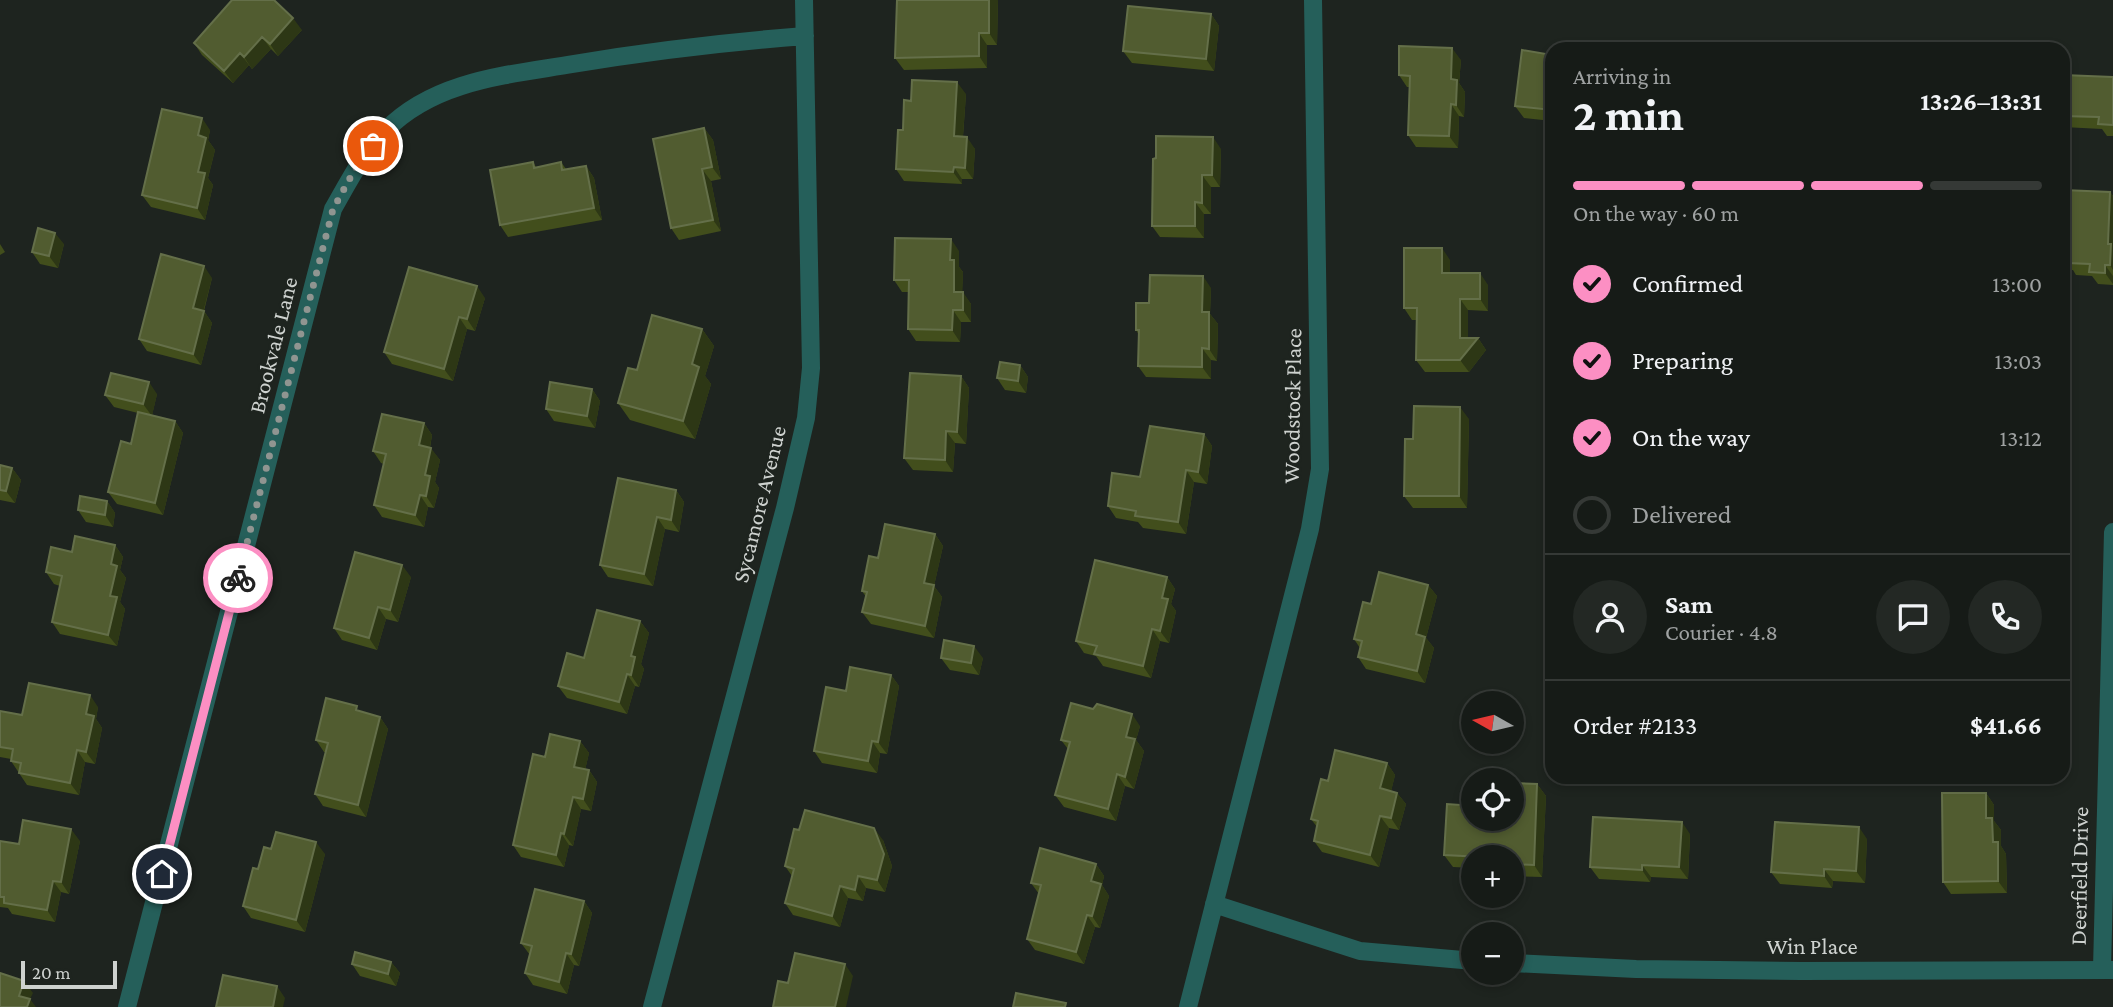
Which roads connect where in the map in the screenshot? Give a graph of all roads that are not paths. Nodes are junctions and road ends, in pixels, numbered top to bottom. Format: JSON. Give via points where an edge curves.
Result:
{"nodes":[{"id":1,"x":804,"y":0,"type":"edge"},
{"id":2,"x":1313,"y":0,"type":"edge"},
{"id":3,"x":804,"y":36,"type":"junction"},
{"id":4,"x":2113,"y":532,"type":"edge"},
{"id":5,"x":1214,"y":904,"type":"junction"},
{"id":6,"x":1461,"y":960,"type":"edge"},
{"id":7,"x":1524,"y":962,"type":"edge"},
{"id":8,"x":2107,"y":969,"type":"edge"},
{"id":9,"x":127,"y":1007,"type":"edge"},
{"id":10,"x":652,"y":1007,"type":"edge"},
{"id":11,"x":1188,"y":1007,"type":"edge"}],
"edges":[{"from":1,"to":3,"type":"street","name":"Sycamore Avenue"},
{"from":2,"to":5,"type":"street","name":"Woodstock Place","via":[[1320,469],[1310,529]]},
{"from":3,"to":9,"type":"street","name":"Brookvale Lane","via":[[668,48],[478,80],[415,108],[387,129],[359,162],[333,209]]},
{"from":3,"to":10,"type":"street","name":"Sycamore Avenue","via":[[811,368],[806,418]]},
{"from":4,"to":8,"type":"street","name":"Deerfield Drive"},
{"from":5,"to":6,"type":"street","via":[[1360,951]]},
{"from":5,"to":11,"type":"street","name":"Woodstock Place"},
{"from":7,"to":8,"type":"street","name":"Win Place","via":[[1801,971]]}]}
